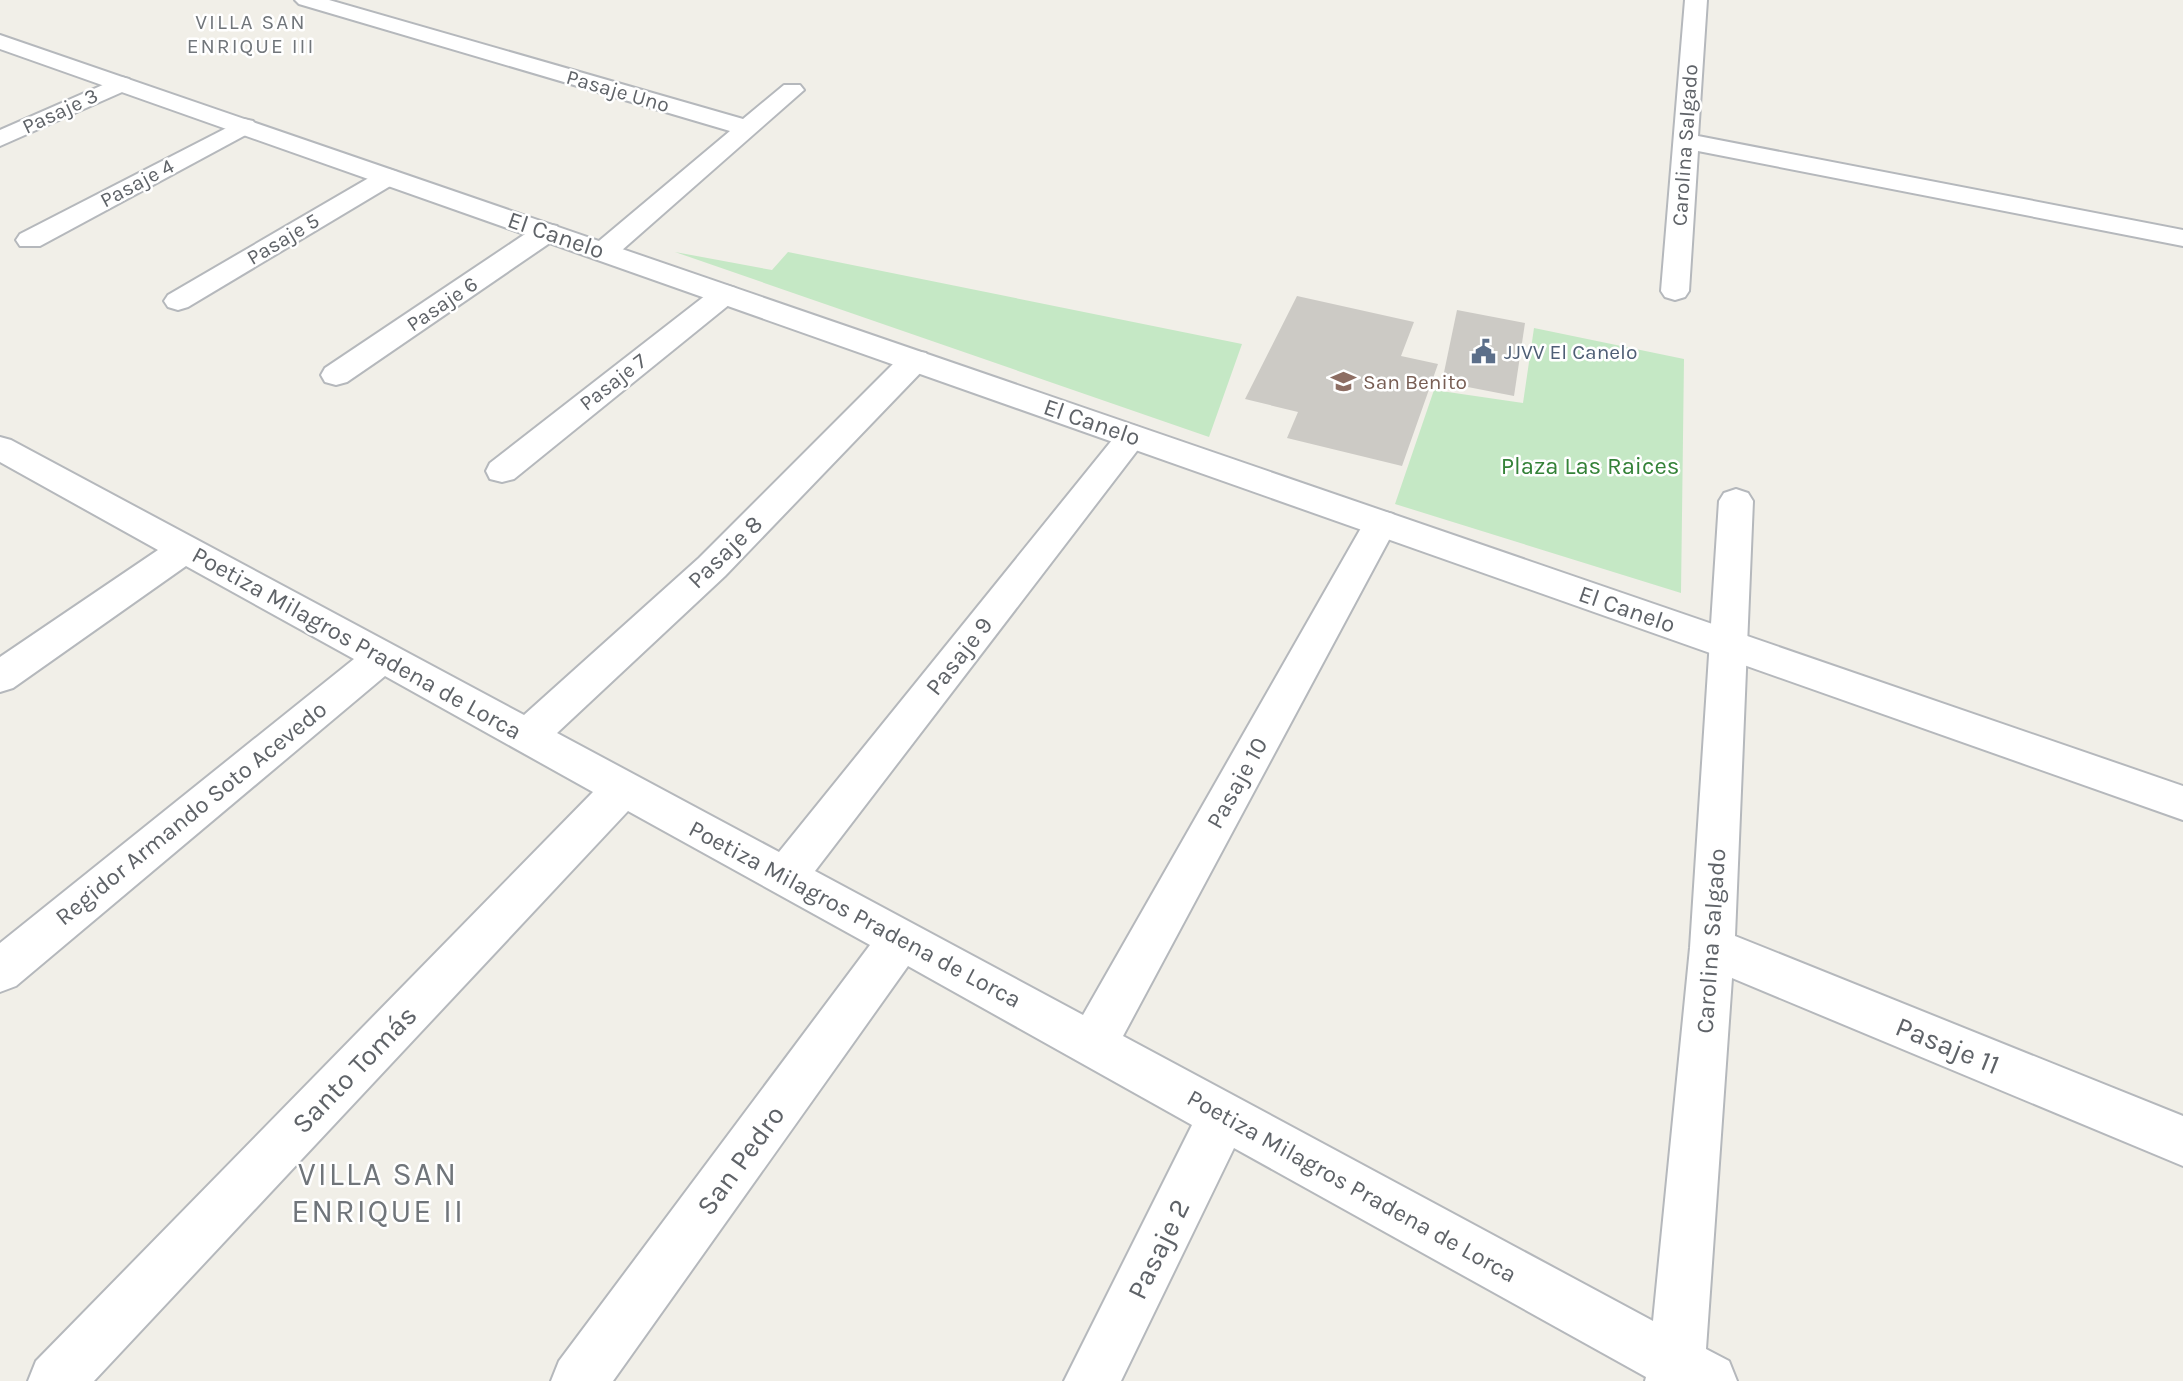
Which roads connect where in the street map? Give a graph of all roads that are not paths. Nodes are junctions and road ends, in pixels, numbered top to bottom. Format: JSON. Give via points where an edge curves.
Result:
{"nodes":[{"id":1,"x":306,"y":0,"type":"edge"},
{"id":2,"x":1696,"y":0,"type":"edge"},
{"id":3,"x":0,"y":42,"type":"edge"},
{"id":4,"x":121,"y":84,"type":"junction"},
{"id":5,"x":792,"y":90,"type":"dead end"},
{"id":6,"x":244,"y":127,"type":"junction"},
{"id":7,"x":747,"y":128,"type":"junction"},
{"id":8,"x":0,"y":139,"type":"edge"},
{"id":9,"x":1686,"y":141,"type":"junction"},
{"id":10,"x":388,"y":177,"type":"junction"},
{"id":11,"x":547,"y":232,"type":"junction"},
{"id":12,"x":2183,"y":238,"type":"edge"},
{"id":13,"x":30,"y":240,"type":"dead end"},
{"id":14,"x":603,"y":252,"type":"junction"},
{"id":15,"x":1675,"y":291,"type":"dead end"},
{"id":16,"x":725,"y":294,"type":"junction"},
{"id":17,"x":178,"y":301,"type":"dead end"},
{"id":18,"x":915,"y":360,"type":"junction"},
{"id":19,"x":336,"y":375,"type":"dead end"},
{"id":20,"x":1132,"y":436,"type":"junction"},
{"id":21,"x":7,"y":459,"type":"edge"},
{"id":22,"x":502,"y":471,"type":"dead end"},
{"id":23,"x":1735,"y":501,"type":"dead end"},
{"id":24,"x":1381,"y":523,"type":"junction"},
{"id":25,"x":185,"y":549,"type":"junction"},
{"id":26,"x":1729,"y":644,"type":"junction"},
{"id":27,"x":383,"y":656,"type":"junction"},
{"id":28,"x":0,"y":677,"type":"edge"},
{"id":29,"x":527,"y":736,"type":"junction"},
{"id":30,"x":622,"y":788,"type":"junction"},
{"id":31,"x":2183,"y":803,"type":"edge"},
{"id":32,"x":785,"y":877,"type":"junction"},
{"id":33,"x":901,"y":939,"type":"junction"},
{"id":34,"x":1712,"y":948,"type":"junction"},
{"id":35,"x":0,"y":971,"type":"edge"},
{"id":36,"x":1093,"y":1044,"type":"junction"},
{"id":37,"x":1223,"y":1116,"type":"junction"},
{"id":38,"x":2183,"y":1141,"type":"edge"},
{"id":39,"x":1686,"y":1375,"type":"edge"},
{"id":40,"x":55,"y":1381,"type":"edge"},
{"id":41,"x":579,"y":1381,"type":"edge"},
{"id":42,"x":1092,"y":1381,"type":"edge"}],
"edges":[{"from":1,"to":7,"type":"street","name":"Pasaje Uno"},
{"from":2,"to":9,"type":"street","name":"Carolina Salgado"},
{"from":3,"to":4,"type":"street","name":"El Canelo"},
{"from":4,"to":6,"type":"street","name":"El Canelo"},
{"from":4,"to":8,"type":"street","name":"Pasaje 3"},
{"from":5,"to":7,"type":"street"},
{"from":6,"to":10,"type":"street","name":"El Canelo"},
{"from":6,"to":13,"type":"street","name":"Pasaje 4"},
{"from":7,"to":14,"type":"street"},
{"from":9,"to":12,"type":"street"},
{"from":9,"to":15,"type":"street","name":"Carolina Salgado"},
{"from":10,"to":11,"type":"street","name":"El Canelo"},
{"from":10,"to":17,"type":"street","name":"Pasaje 5"},
{"from":11,"to":14,"type":"street","name":"El Canelo"},
{"from":11,"to":19,"type":"street","name":"Pasaje 6"},
{"from":14,"to":16,"type":"street","name":"El Canelo"},
{"from":16,"to":18,"type":"street","name":"El Canelo"},
{"from":16,"to":22,"type":"street","name":"Pasaje 7"},
{"from":18,"to":20,"type":"street","name":"El Canelo"},
{"from":18,"to":29,"type":"street","name":"Pasaje 8","via":[[712,566]]},
{"from":20,"to":24,"type":"street","name":"El Canelo"},
{"from":20,"to":32,"type":"street","name":"Pasaje 9"},
{"from":21,"to":25,"type":"street","name":"Poetiza Milagros Pradena de Lorca"},
{"from":23,"to":26,"type":"street","name":"Carolina Salgado"},
{"from":24,"to":26,"type":"street","name":"El Canelo"},
{"from":24,"to":36,"type":"street","name":"Pasaje 10"},
{"from":25,"to":27,"type":"street","name":"Poetiza Milagros Pradena de Lorca"},
{"from":25,"to":28,"type":"street"},
{"from":26,"to":31,"type":"street","name":"El Canelo"},
{"from":26,"to":34,"type":"street","name":"Carolina Salgado"},
{"from":27,"to":29,"type":"street","name":"Poetiza Milagros Pradena de Lorca"},
{"from":27,"to":35,"type":"street","name":"Regidor Armando Soto Acevedo"},
{"from":29,"to":30,"type":"street","name":"Poetiza Milagros Pradena de Lorca"},
{"from":30,"to":32,"type":"street","name":"Poetiza Milagros Pradena de Lorca"},
{"from":30,"to":40,"type":"street","name":"Santo Tomás"},
{"from":32,"to":33,"type":"street","name":"Poetiza Milagros Pradena de Lorca"},
{"from":33,"to":36,"type":"street","name":"Poetiza Milagros Pradena de Lorca"},
{"from":33,"to":41,"type":"street","name":"San Pedro"},
{"from":34,"to":38,"type":"street","name":"Pasaje 11"},
{"from":34,"to":39,"type":"street","name":"Carolina Salgado"},
{"from":36,"to":37,"type":"street","name":"Poetiza Milagros Pradena de Lorca"},
{"from":37,"to":39,"type":"street","name":"Poetiza Milagros Pradena de Lorca"},
{"from":37,"to":42,"type":"street","name":"Pasaje 2"}]}
